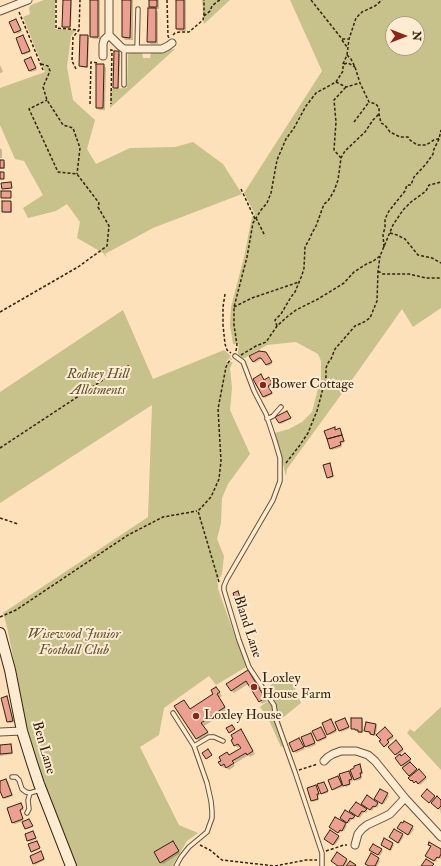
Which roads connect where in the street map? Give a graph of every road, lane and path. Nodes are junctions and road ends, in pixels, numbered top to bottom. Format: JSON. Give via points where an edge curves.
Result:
{"nodes":[{"id":1,"x":28,"y":0,"type":"edge"},
{"id":2,"x":56,"y":0,"type":"edge"},
{"id":3,"x":80,"y":0,"type":"edge"},
{"id":4,"x":109,"y":0,"type":"edge"},
{"id":5,"x":167,"y":0,"type":"edge"},
{"id":6,"x":204,"y":0,"type":"edge"},
{"id":7,"x":221,"y":0,"type":"edge"},
{"id":8,"x":311,"y":0,"type":"edge"},
{"id":9,"x":382,"y":0,"type":"edge"},
{"id":10,"x":16,"y":4,"type":"junction"},
{"id":11,"x":138,"y":9,"type":"dead end"},
{"id":12,"x":0,"y":11,"type":"edge"},
{"id":13,"x":204,"y":16,"type":"junction"},
{"id":14,"x":80,"y":30,"type":"junction"},
{"id":15,"x":109,"y":35,"type":"junction"},
{"id":16,"x":342,"y":39,"type":"junction"},
{"id":17,"x":349,"y":39,"type":"junction"},
{"id":18,"x":172,"y":43,"type":"dead end"},
{"id":19,"x":347,"y":46,"type":"junction"},
{"id":20,"x":124,"y":49,"type":"junction"},
{"id":21,"x":137,"y":49,"type":"junction"},
{"id":22,"x":103,"y":53,"type":"junction"},
{"id":23,"x":347,"y":55,"type":"junction"},
{"id":24,"x":41,"y":64,"type":"junction"},
{"id":25,"x":343,"y":64,"type":"junction"},
{"id":26,"x":355,"y":67,"type":"junction"},
{"id":27,"x":76,"y":69,"type":"dead end"},
{"id":28,"x":43,"y":70,"type":"dead end"},
{"id":29,"x":336,"y":82,"type":"junction"},
{"id":30,"x":360,"y":83,"type":"junction"},
{"id":31,"x":124,"y":85,"type":"dead end"},
{"id":32,"x":346,"y":87,"type":"junction"},
{"id":33,"x":47,"y":100,"type":"junction"},
{"id":34,"x":369,"y":102,"type":"junction"},
{"id":35,"x":90,"y":104,"type":"dead end"},
{"id":36,"x":111,"y":104,"type":"dead end"},
{"id":37,"x":379,"y":114,"type":"junction"},
{"id":38,"x":354,"y":122,"type":"dead end"},
{"id":39,"x":441,"y":130,"type":"edge"},
{"id":40,"x":440,"y":133,"type":"edge"},
{"id":41,"x":440,"y":138,"type":"edge"},
{"id":42,"x":342,"y":158,"type":"junction"},
{"id":43,"x":77,"y":174,"type":"junction"},
{"id":44,"x":441,"y":182,"type":"edge"},
{"id":45,"x":241,"y":189,"type":"dead end"},
{"id":46,"x":256,"y":218,"type":"junction"},
{"id":47,"x":390,"y":233,"type":"junction"},
{"id":48,"x":265,"y":236,"type":"dead end"},
{"id":49,"x":384,"y":248,"type":"junction"},
{"id":50,"x":380,"y":256,"type":"junction"},
{"id":51,"x":441,"y":263,"type":"edge"},
{"id":52,"x":378,"y":271,"type":"junction"},
{"id":53,"x":384,"y":274,"type":"junction"},
{"id":54,"x":378,"y":276,"type":"junction"},
{"id":55,"x":441,"y":278,"type":"edge"},
{"id":56,"x":299,"y":282,"type":"junction"},
{"id":57,"x":225,"y":294,"type":"dead end"},
{"id":58,"x":234,"y":307,"type":"junction"},
{"id":59,"x":0,"y":312,"type":"edge"},
{"id":60,"x":277,"y":326,"type":"junction"},
{"id":61,"x":235,"y":356,"type":"junction"},
{"id":62,"x":130,"y":365,"type":"dead end"},
{"id":63,"x":281,"y":407,"type":"dead end"},
{"id":64,"x":268,"y":419,"type":"junction"},
{"id":65,"x":0,"y":448,"type":"edge"},
{"id":66,"x":284,"y":464,"type":"dead end"},
{"id":67,"x":198,"y":511,"type":"junction"},
{"id":68,"x":0,"y":518,"type":"edge"},
{"id":69,"x":18,"y":524,"type":"dead end"},
{"id":70,"x":224,"y":586,"type":"junction"},
{"id":71,"x":0,"y":617,"type":"edge"},
{"id":72,"x":0,"y":633,"type":"edge"},
{"id":73,"x":173,"y":713,"type":"dead end"},
{"id":74,"x":22,"y":731,"type":"junction"},
{"id":75,"x":0,"y":732,"type":"edge"},
{"id":76,"x":223,"y":741,"type":"dead end"},
{"id":77,"x":194,"y":746,"type":"junction"},
{"id":78,"x":324,"y":761,"type":"joint"},
{"id":79,"x":296,"y":772,"type":"junction"},
{"id":80,"x":12,"y":777,"type":"dead end"},
{"id":81,"x":41,"y":790,"type":"junction"},
{"id":82,"x":30,"y":792,"type":"junction"},
{"id":83,"x":405,"y":798,"type":"junction"},
{"id":84,"x":27,"y":813,"type":"dead end"},
{"id":85,"x":441,"y":837,"type":"edge"},
{"id":86,"x":194,"y":842,"type":"junction"},
{"id":87,"x":355,"y":845,"type":"joint"},
{"id":88,"x":322,"y":852,"type":"junction"},
{"id":89,"x":322,"y":860,"type":"junction"},
{"id":90,"x":71,"y":866,"type":"edge"},
{"id":91,"x":176,"y":866,"type":"edge"},
{"id":92,"x":275,"y":866,"type":"edge"},
{"id":93,"x":322,"y":866,"type":"edge"}],
"edges":[{"from":1,"to":10,"type":"street"},
{"from":2,"to":14,"type":"path","via":[[56,28]]},
{"from":3,"to":14,"type":"path"},
{"from":4,"to":15,"type":"street"},
{"from":5,"to":13,"type":"path","via":[[169,38],[176,33],[192,31]]},
{"from":6,"to":13,"type":"path"},
{"from":7,"to":13,"type":"path"},
{"from":8,"to":16,"type":"path"},
{"from":9,"to":17,"type":"path","via":[[356,18]]},
{"from":10,"to":12,"type":"street"},
{"from":10,"to":24,"type":"path"},
{"from":11,"to":21,"type":"lane"},
{"from":14,"to":27,"type":"path","via":[[73,36],[72,61]]},
{"from":15,"to":20,"type":"street"},
{"from":15,"to":22,"type":"street","via":[[104,40]]},
{"from":16,"to":17,"type":"path"},
{"from":16,"to":19,"type":"path"},
{"from":17,"to":19,"type":"path"},
{"from":18,"to":21,"type":"street","via":[[162,49]]},
{"from":19,"to":23,"type":"path"},
{"from":20,"to":21,"type":"street"},
{"from":20,"to":31,"type":"lane"},
{"from":22,"to":35,"type":"path","via":[[103,63],[91,62]]},
{"from":22,"to":36,"type":"path","via":[[112,50]]},
{"from":23,"to":25,"type":"path"},
{"from":23,"to":26,"type":"path"},
{"from":24,"to":28,"type":"path"},
{"from":24,"to":33,"type":"path","via":[[48,66],[50,71],[42,87]]},
{"from":25,"to":26,"type":"path","via":[[348,63]]},
{"from":25,"to":29,"type":"path"},
{"from":26,"to":30,"type":"path"},
{"from":29,"to":32,"type":"path"},
{"from":29,"to":46,"type":"path","via":[[316,93],[286,139],[277,160],[271,193]]},
{"from":30,"to":32,"type":"path"},
{"from":30,"to":34,"type":"path"},
{"from":32,"to":42,"type":"path","via":[[334,100],[334,150]]},
{"from":33,"to":43,"type":"path","via":[[63,125],[73,128],[80,148]]},
{"from":33,"to":43,"type":"path","via":[[30,109],[58,172]]},
{"from":34,"to":37,"type":"path","via":[[376,104]]},
{"from":34,"to":38,"type":"path"},
{"from":37,"to":41,"type":"path","via":[[381,123],[390,132],[408,138],[417,145],[426,145]]},
{"from":37,"to":42,"type":"path","via":[[345,151]]},
{"from":39,"to":40,"type":"path"},
{"from":40,"to":41,"type":"path"},
{"from":41,"to":49,"type":"path","via":[[433,154],[389,211],[385,219]]},
{"from":42,"to":56,"type":"path","via":[[334,191],[324,204],[305,247],[304,268]]},
{"from":43,"to":59,"type":"path","via":[[99,203],[98,207],[109,226],[107,246],[78,267]]},
{"from":44,"to":47,"type":"path","via":[[429,185],[426,191],[411,202],[398,217]]},
{"from":45,"to":46,"type":"path"},
{"from":46,"to":48,"type":"path"},
{"from":46,"to":58,"type":"path"},
{"from":47,"to":49,"type":"path"},
{"from":47,"to":51,"type":"path","via":[[406,239],[418,255]]},
{"from":49,"to":50,"type":"path"},
{"from":50,"to":52,"type":"path"},
{"from":50,"to":60,"type":"path","via":[[354,272],[344,283],[296,310]]},
{"from":52,"to":53,"type":"path"},
{"from":52,"to":54,"type":"path"},
{"from":53,"to":54,"type":"path"},
{"from":53,"to":55,"type":"path"},
{"from":54,"to":66,"type":"path","via":[[377,301],[370,318],[355,326],[335,349],[326,368],[317,411],[308,433]]},
{"from":56,"to":58,"type":"path"},
{"from":56,"to":60,"type":"path","via":[[286,307],[275,320]]},
{"from":57,"to":61,"type":"path","via":[[225,344],[227,350]]},
{"from":58,"to":61,"type":"path","via":[[237,345]]},
{"from":60,"to":61,"type":"path","via":[[266,342]]},
{"from":61,"to":64,"type":"lane","name":"Bland Lane","via":[[243,362]]},
{"from":61,"to":67,"type":"path","via":[[226,367],[218,409],[221,461],[219,479],[211,497]]},
{"from":62,"to":65,"type":"path"},
{"from":63,"to":64,"type":"lane"},
{"from":64,"to":70,"type":"lane","name":"Bland Lane","via":[[280,458],[280,481],[273,500]]},
{"from":67,"to":70,"type":"path","via":[[218,581]]},
{"from":67,"to":71,"type":"path","via":[[163,517],[128,535],[16,610]]},
{"from":68,"to":69,"type":"path"},
{"from":70,"to":79,"type":"lane","name":"Bland Lane","via":[[249,667],[274,705],[276,719]]},
{"from":72,"to":74,"type":"street","name":"Ben Lane"},
{"from":73,"to":77,"type":"lane"},
{"from":74,"to":75,"type":"street"},
{"from":74,"to":81,"type":"street","name":"Ben Lane"},
{"from":76,"to":77,"type":"lane","via":[[209,737]]},
{"from":77,"to":86,"type":"lane","via":[[207,783],[212,818],[207,832]]},
{"from":78,"to":79,"type":"path"},
{"from":78,"to":83,"type":"street","via":[[341,751],[362,752],[375,761]]},
{"from":79,"to":88,"type":"lane","name":"Bland Lane"},
{"from":80,"to":82,"type":"lane","via":[[19,780],[22,789]]},
{"from":81,"to":82,"type":"lane"},
{"from":81,"to":90,"type":"street","name":"Ben Lane"},
{"from":82,"to":84,"type":"lane"},
{"from":83,"to":85,"type":"street"},
{"from":83,"to":87,"type":"street","via":[[390,814],[362,829]]},
{"from":86,"to":91,"type":"lane"},
{"from":86,"to":92,"type":"path","via":[[222,860]]},
{"from":87,"to":88,"type":"path","via":[[344,845]]},
{"from":88,"to":89,"type":"lane","name":"Bland Lane"},
{"from":89,"to":92,"type":"path","via":[[306,860]]},
{"from":89,"to":93,"type":"lane","name":"Bland Lane"}]}
